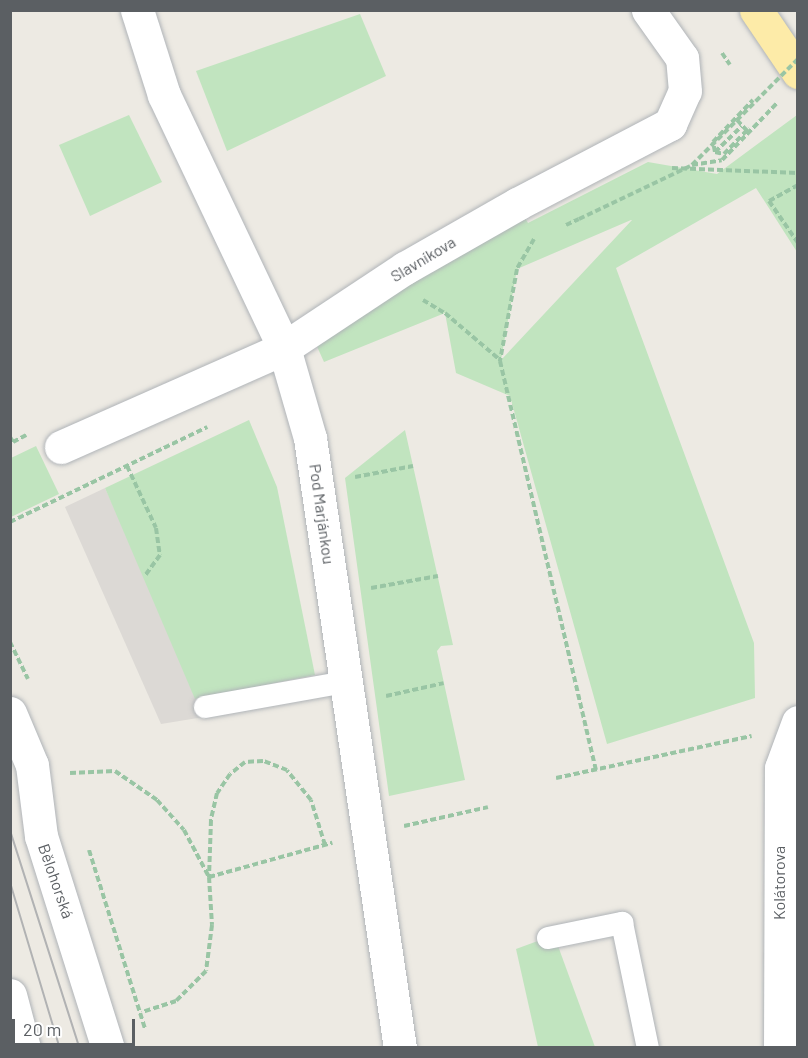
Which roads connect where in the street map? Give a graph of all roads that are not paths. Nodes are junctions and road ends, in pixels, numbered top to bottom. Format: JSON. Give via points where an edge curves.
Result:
{"nodes":[{"id":1,"x":137,"y":10,"type":"edge"},
{"id":2,"x":648,"y":10,"type":"edge"},
{"id":3,"x":756,"y":10,"type":"edge"},
{"id":4,"x":789,"y":85,"type":"edge"},
{"id":5,"x":285,"y":348,"type":"junction"},
{"id":6,"x":61,"y":447,"type":"dead end"},
{"id":7,"x":346,"y":682,"type":"junction"},
{"id":8,"x":205,"y":706,"type":"dead end"},
{"id":9,"x":10,"y":713,"type":"edge"},
{"id":10,"x":798,"y":722,"type":"edge"},
{"id":11,"x":548,"y":938,"type":"dead end"},
{"id":12,"x":10,"y":994,"type":"edge"},
{"id":13,"x":24,"y":1047,"type":"edge"},
{"id":14,"x":108,"y":1047,"type":"edge"},
{"id":15,"x":400,"y":1047,"type":"edge"},
{"id":16,"x":648,"y":1047,"type":"edge"},
{"id":17,"x":780,"y":1047,"type":"edge"}],
"edges":[{"from":1,"to":5,"type":"street","name":"Pod Marjánkou","via":[[164,95]]},
{"from":2,"to":5,"type":"street","name":"Slavníkova","via":[[682,58],[685,91],[670,124],[517,204],[388,280]]},
{"from":3,"to":4,"type":"main road"},
{"from":5,"to":6,"type":"street","name":"Slavníkova"},
{"from":5,"to":7,"type":"street","name":"Pod Marjánkou","via":[[310,438]]},
{"from":7,"to":8,"type":"lane"},
{"from":7,"to":15,"type":"street","name":"Pod Marjánkou"},
{"from":9,"to":14,"type":"street","name":"Bělohorská","via":[[32,765],[41,836]]},
{"from":10,"to":17,"type":"street","name":"Kolátorova","via":[[781,768]]},
{"from":11,"to":16,"type":"lane","via":[[622,924]]},
{"from":12,"to":13,"type":"street"}]}
